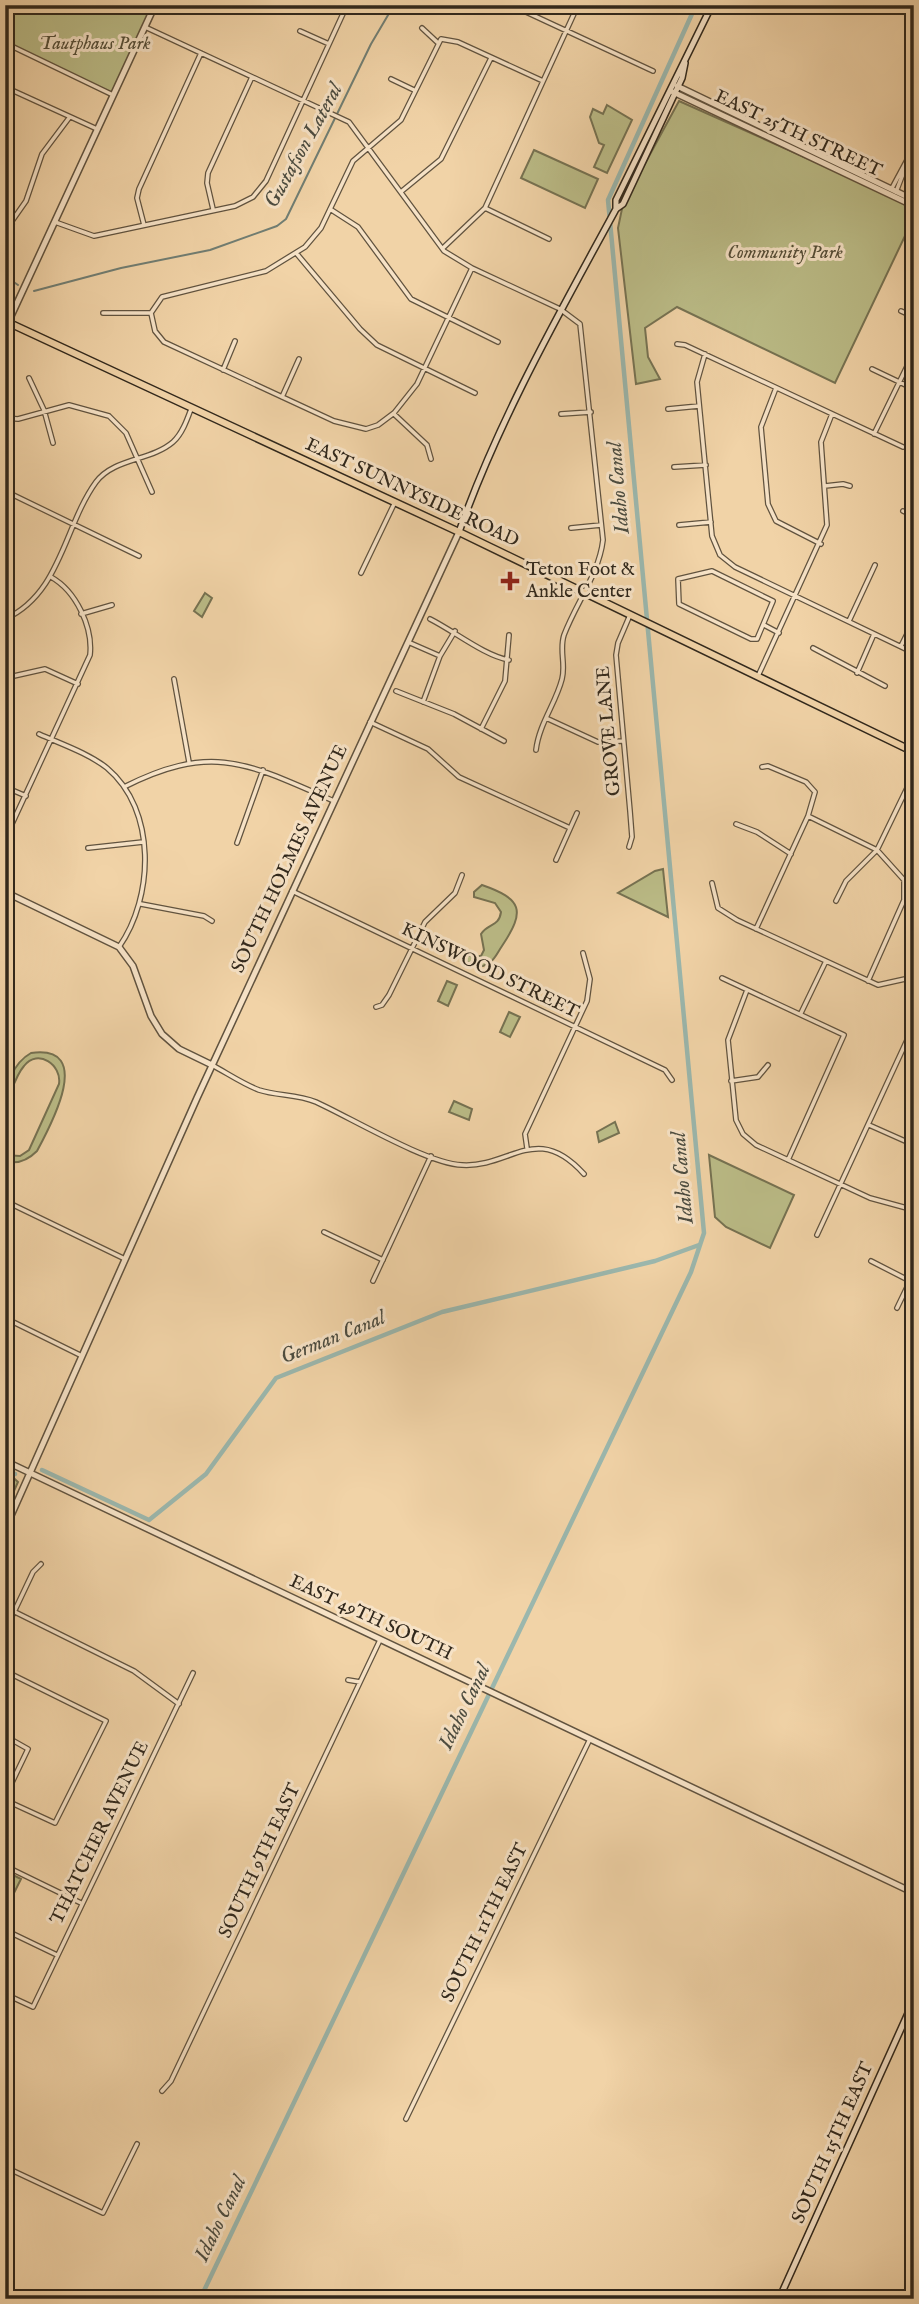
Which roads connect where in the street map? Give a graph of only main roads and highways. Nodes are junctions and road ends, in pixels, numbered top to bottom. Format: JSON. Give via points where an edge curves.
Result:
{"nodes":[{"id":1,"x":6,"y":324,"type":"edge"},
{"id":2,"x":914,"y":752,"type":"edge"}],
"edges":[{"from":1,"to":2,"type":"main road","name":"EAST SUNNYSIDE ROAD","via":[[459,532]]}]}
